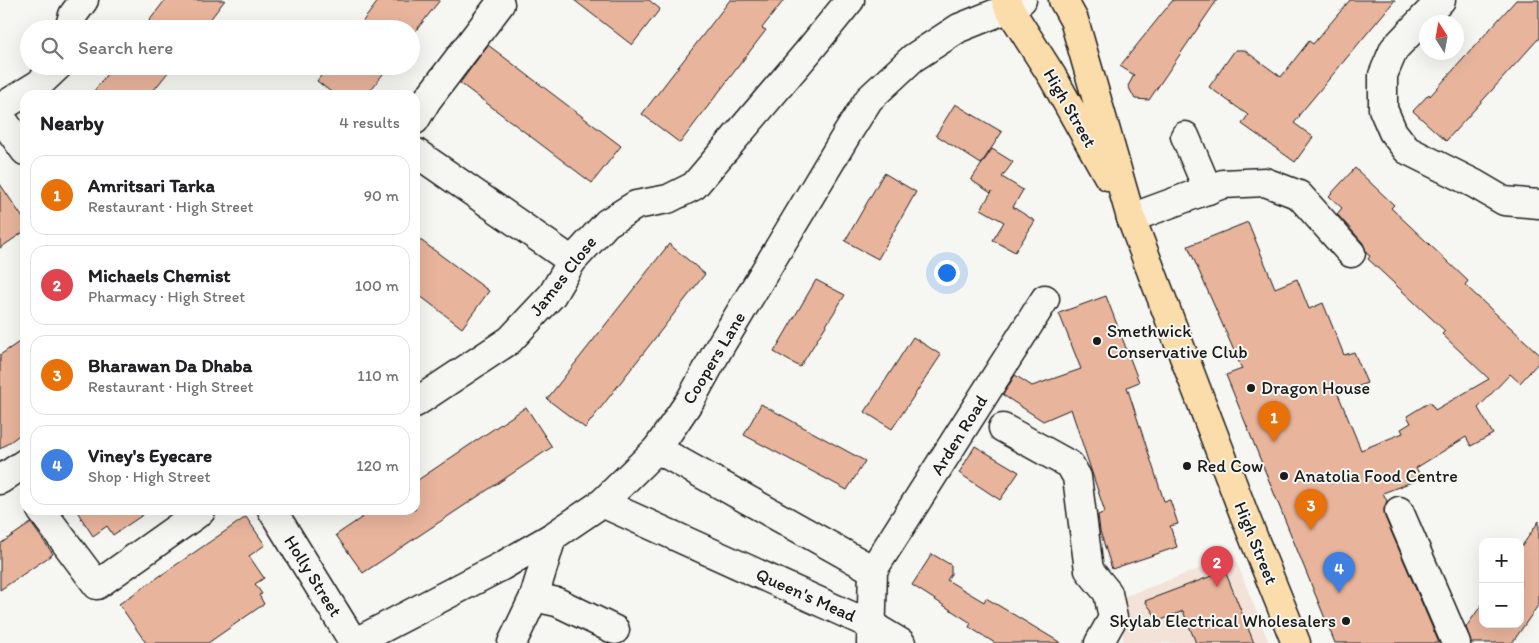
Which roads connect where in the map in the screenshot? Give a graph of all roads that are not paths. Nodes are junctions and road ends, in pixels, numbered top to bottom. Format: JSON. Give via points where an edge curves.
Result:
{"nodes":[{"id":1,"x":84,"y":0,"type":"edge"},
{"id":2,"x":850,"y":0,"type":"edge"},
{"id":3,"x":1063,"y":0,"type":"edge"},
{"id":4,"x":1441,"y":0,"type":"edge"},
{"id":5,"x":1012,"y":3,"type":"edge"},
{"id":6,"x":500,"y":4,"type":"dead end"},
{"id":7,"x":72,"y":20,"type":"edge"},
{"id":8,"x":48,"y":75,"type":"edge"},
{"id":9,"x":29,"y":90,"type":"edge"},
{"id":10,"x":20,"y":96,"type":"edge"},
{"id":11,"x":0,"y":108,"type":"edge"},
{"id":12,"x":420,"y":112,"type":"edge"},
{"id":13,"x":0,"y":116,"type":"edge"},
{"id":14,"x":1185,"y":136,"type":"dead end"},
{"id":15,"x":20,"y":144,"type":"edge"},
{"id":16,"x":420,"y":155,"type":"edge"},
{"id":17,"x":1208,"y":190,"type":"junction"},
{"id":18,"x":1539,"y":204,"type":"edge"},
{"id":19,"x":1131,"y":218,"type":"junction"},
{"id":20,"x":1351,"y":253,"type":"dead end"},
{"id":21,"x":572,"y":261,"type":"junction"},
{"id":22,"x":1046,"y":299,"type":"dead end"},
{"id":23,"x":420,"y":400,"type":"edge"},
{"id":24,"x":1003,"y":428,"type":"dead end"},
{"id":25,"x":657,"y":449,"type":"junction"},
{"id":26,"x":602,"y":503,"type":"junction"},
{"id":27,"x":1399,"y":511,"type":"dead end"},
{"id":28,"x":45,"y":515,"type":"edge"},
{"id":29,"x":194,"y":515,"type":"edge"},
{"id":30,"x":275,"y":515,"type":"edge"},
{"id":31,"x":552,"y":537,"type":"junction"},
{"id":32,"x":873,"y":570,"type":"junction"},
{"id":33,"x":534,"y":598,"type":"junction"},
{"id":34,"x":615,"y":630,"type":"dead end"},
{"id":35,"x":871,"y":634,"type":"edge"},
{"id":36,"x":354,"y":643,"type":"edge"},
{"id":37,"x":512,"y":643,"type":"edge"},
{"id":38,"x":901,"y":643,"type":"edge"},
{"id":39,"x":1099,"y":643,"type":"edge"},
{"id":40,"x":1296,"y":643,"type":"edge"},
{"id":41,"x":1456,"y":643,"type":"edge"}],
"edges":[{"from":1,"to":7,"type":"street"},
{"from":2,"to":21,"type":"street","name":"James Close","via":[[694,186],[668,199],[636,205],[607,223]]},
{"from":3,"to":19,"type":"main road","name":"High Street","via":[[1074,20]]},
{"from":4,"to":18,"type":"street","via":[[1394,49],[1383,75],[1383,109],[1393,132],[1407,150],[1504,201]]},
{"from":5,"to":19,"type":"main road","name":"High Street"},
{"from":5,"to":25,"type":"street","name":"Coopers Lane","via":[[959,28],[913,58],[869,99],[691,399]]},
{"from":6,"to":12,"type":"street"},
{"from":8,"to":9,"type":"street"},
{"from":10,"to":11,"type":"street"},
{"from":13,"to":15,"type":"street"},
{"from":14,"to":17,"type":"street"},
{"from":16,"to":21,"type":"street"},
{"from":17,"to":19,"type":"street"},
{"from":17,"to":20,"type":"street","via":[[1223,184],[1265,182],[1299,195]]},
{"from":19,"to":40,"type":"main road","name":"High Street"},
{"from":21,"to":23,"type":"street","name":"James Close","via":[[552,295],[510,340]]},
{"from":22,"to":32,"type":"street","name":"Arden Road"},
{"from":24,"to":39,"type":"street","via":[[1070,465],[1077,477],[1089,570],[1108,593],[1113,618]]},
{"from":25,"to":26,"type":"street","name":"Coopers Lane"},
{"from":25,"to":32,"type":"street"},
{"from":26,"to":31,"type":"street","name":"Coopers Lane"},
{"from":26,"to":35,"type":"street","name":"Queen's Mead"},
{"from":27,"to":41,"type":"street"},
{"from":28,"to":29,"type":"street","via":[[97,585]]},
{"from":30,"to":36,"type":"street","name":"Holly Street"},
{"from":31,"to":33,"type":"street"},
{"from":31,"to":36,"type":"street","name":"Coopers Lane"},
{"from":32,"to":35,"type":"street","name":"Queen's Mead"},
{"from":33,"to":34,"type":"street","via":[[557,602]]},
{"from":33,"to":37,"type":"street"},
{"from":35,"to":38,"type":"street"}]}
